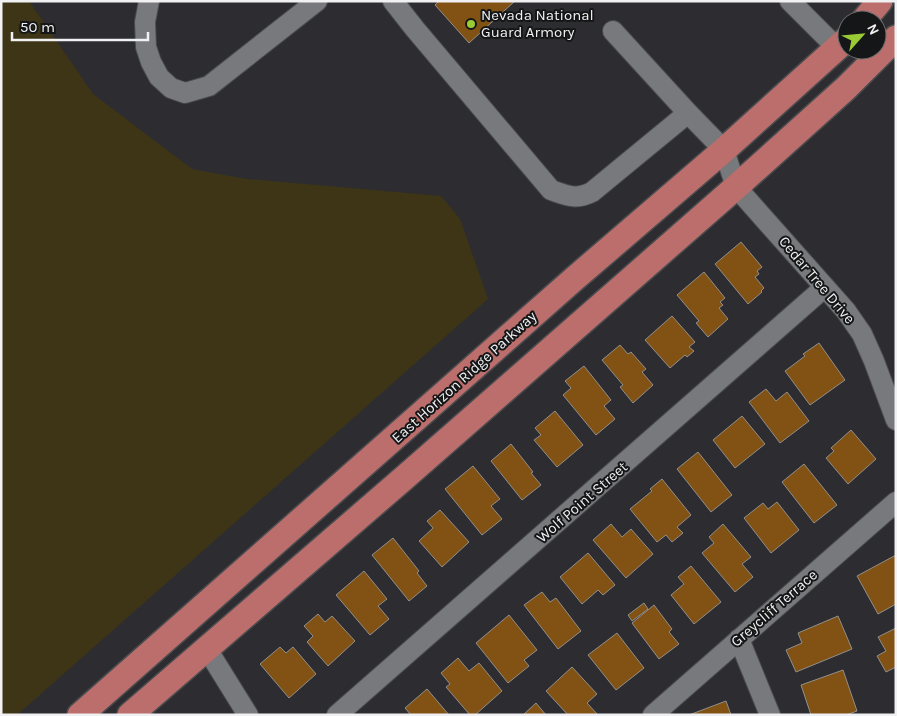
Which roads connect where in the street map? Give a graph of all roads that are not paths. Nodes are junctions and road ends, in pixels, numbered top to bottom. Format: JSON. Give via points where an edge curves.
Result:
{"nodes":[{"id":1,"x":149,"y":1,"type":"edge"},
{"id":2,"x":317,"y":1,"type":"edge"},
{"id":3,"x":790,"y":1,"type":"edge"},
{"id":4,"x":396,"y":2,"type":"edge"},
{"id":5,"x":613,"y":31,"type":"dead end"},
{"id":6,"x":896,"y":38,"type":"edge"},
{"id":7,"x":837,"y":39,"type":"edge"},
{"id":8,"x":837,"y":48,"type":"edge"},
{"id":9,"x":688,"y":113,"type":"junction"},
{"id":10,"x":724,"y":150,"type":"junction"},
{"id":11,"x":736,"y":187,"type":"junction"},
{"id":12,"x":826,"y":287,"type":"junction"},
{"id":13,"x":896,"y":420,"type":"edge"},
{"id":14,"x":896,"y":502,"type":"edge"},
{"id":15,"x":740,"y":639,"type":"junction"},
{"id":16,"x":207,"y":649,"type":"junction"},
{"id":17,"x":80,"y":715,"type":"edge"},
{"id":18,"x":130,"y":715,"type":"edge"},
{"id":19,"x":248,"y":715,"type":"edge"},
{"id":20,"x":337,"y":715,"type":"edge"},
{"id":21,"x":653,"y":715,"type":"edge"},
{"id":22,"x":770,"y":715,"type":"edge"}],
"edges":[{"from":1,"to":2,"type":"street","via":[[145,22],[148,55],[159,77],[171,88],[185,93],[209,86]]},
{"from":3,"to":7,"type":"street"},
{"from":4,"to":9,"type":"street","via":[[415,29],[551,190],[575,197],[592,192]]},
{"from":5,"to":9,"type":"street"},
{"from":6,"to":11,"type":"main road","via":[[846,88]]},
{"from":8,"to":10,"type":"main road","name":"East Horizon Ridge Parkway"},
{"from":9,"to":10,"type":"street"},
{"from":10,"to":11,"type":"street","name":"Cedar Tree Drive"},
{"from":10,"to":17,"type":"main road","name":"East Horizon Ridge Parkway"},
{"from":11,"to":12,"type":"street","name":"Cedar Tree Drive"},
{"from":11,"to":16,"type":"main road"},
{"from":12,"to":13,"type":"street","name":"Cedar Tree Drive","via":[[862,334]]},
{"from":12,"to":20,"type":"street","name":"Wolf Point Street"},
{"from":14,"to":15,"type":"street","name":"Greycliff Terrace"},
{"from":15,"to":21,"type":"street","name":"Greycliff Terrace"},
{"from":15,"to":22,"type":"street"},
{"from":16,"to":18,"type":"main road"},
{"from":16,"to":19,"type":"street"}]}
